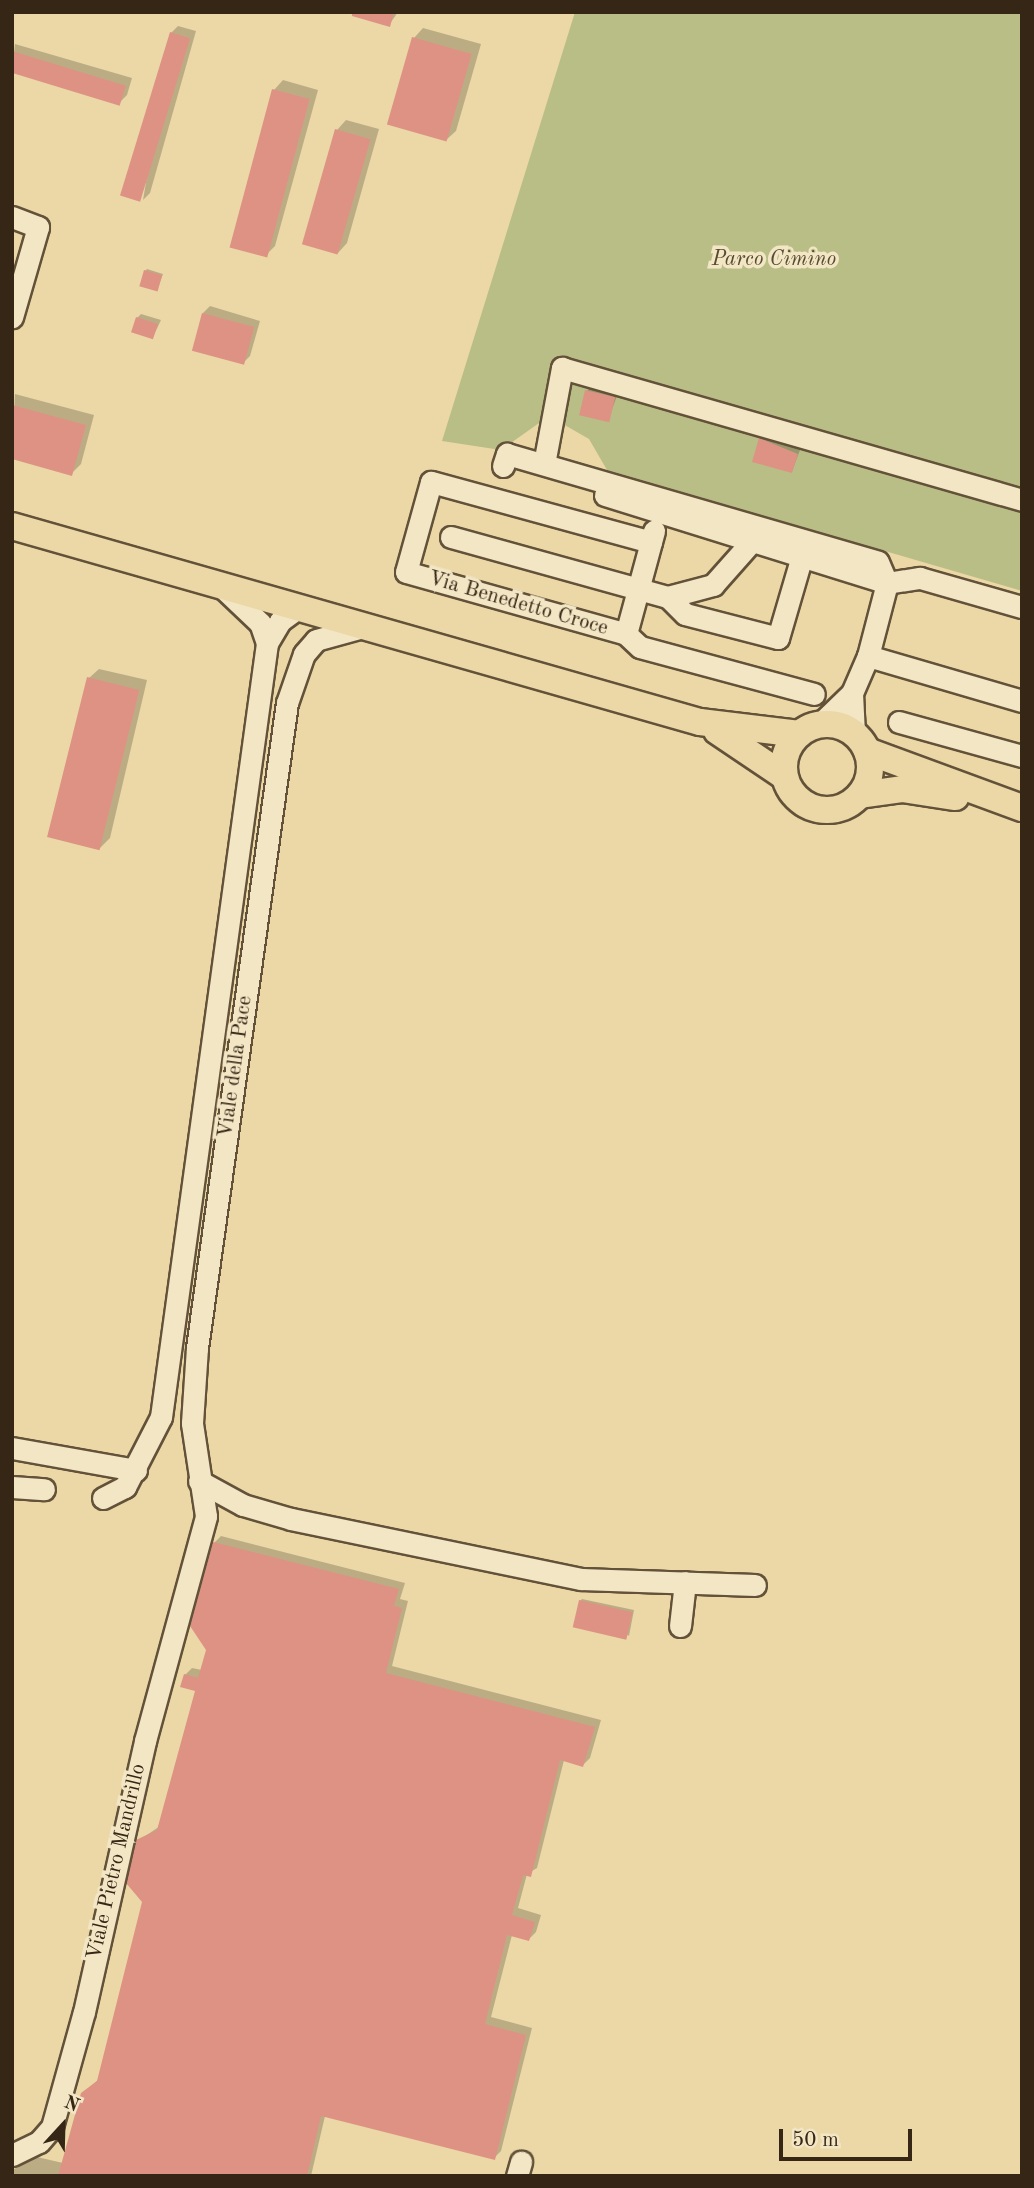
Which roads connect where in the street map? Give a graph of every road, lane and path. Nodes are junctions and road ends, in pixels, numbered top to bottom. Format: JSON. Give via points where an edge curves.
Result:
{"nodes":[{"id":1,"x":12,"y":217,"type":"edge"},
{"id":2,"x":12,"y":317,"type":"edge"},
{"id":3,"x":544,"y":464,"type":"junction"},
{"id":4,"x":503,"y":466,"type":"junction"},
{"id":5,"x":494,"y":499,"type":"junction"},
{"id":6,"x":1022,"y":500,"type":"edge"},
{"id":7,"x":659,"y":513,"type":"junction"},
{"id":8,"x":12,"y":526,"type":"edge"},
{"id":9,"x":451,"y":537,"type":"dead end"},
{"id":10,"x":752,"y":540,"type":"junction"},
{"id":11,"x":651,"y":542,"type":"junction"},
{"id":12,"x":802,"y":556,"type":"junction"},
{"id":13,"x":887,"y":583,"type":"junction"},
{"id":14,"x":219,"y":585,"type":"junction"},
{"id":15,"x":638,"y":589,"type":"junction"},
{"id":16,"x":668,"y":597,"type":"junction"},
{"id":17,"x":1022,"y":607,"type":"edge"},
{"id":18,"x":298,"y":608,"type":"junction"},
{"id":19,"x":365,"y":627,"type":"junction"},
{"id":20,"x":626,"y":634,"type":"junction"},
{"id":21,"x":267,"y":643,"type":"junction"},
{"id":22,"x":868,"y":656,"type":"junction"},
{"id":23,"x":852,"y":693,"type":"junction"},
{"id":24,"x":814,"y":694,"type":"dead end"},
{"id":25,"x":1022,"y":701,"type":"edge"},
{"id":26,"x":700,"y":722,"type":"junction"},
{"id":27,"x":899,"y":722,"type":"dead end"},
{"id":28,"x":810,"y":729,"type":"junction"},
{"id":29,"x":860,"y":742,"type":"junction"},
{"id":30,"x":1022,"y":757,"type":"edge"},
{"id":31,"x":784,"y":776,"type":"junction"},
{"id":32,"x":860,"y":794,"type":"junction"},
{"id":33,"x":1022,"y":811,"type":"edge"},
{"id":34,"x":12,"y":1448,"type":"edge"},
{"id":35,"x":136,"y":1471,"type":"junction"},
{"id":36,"x":199,"y":1481,"type":"junction"},
{"id":37,"x":12,"y":1487,"type":"edge"},
{"id":38,"x":44,"y":1489,"type":"dead end"},
{"id":39,"x":103,"y":1498,"type":"dead end"},
{"id":40,"x":197,"y":1549,"type":"joint"},
{"id":41,"x":685,"y":1582,"type":"junction"},
{"id":42,"x":755,"y":1585,"type":"dead end"},
{"id":43,"x":680,"y":1626,"type":"dead end"},
{"id":44,"x":12,"y":2155,"type":"edge"}],
"edges":[{"from":1,"to":2,"type":"street","via":[[38,227]]},
{"from":3,"to":4,"type":"street","via":[[507,454]]},
{"from":3,"to":6,"type":"street","via":[[562,368]]},
{"from":3,"to":13,"type":"street","via":[[878,562]]},
{"from":4,"to":5,"type":"street"},
{"from":4,"to":7,"type":"street"},
{"from":5,"to":11,"type":"street","name":"Via Benedetto Croce"},
{"from":5,"to":20,"type":"street","name":"Via Benedetto Croce","via":[[431,482],[406,572]]},
{"from":7,"to":10,"type":"street"},
{"from":7,"to":11,"type":"street"},
{"from":8,"to":14,"type":"main road"},
{"from":9,"to":15,"type":"street"},
{"from":10,"to":12,"type":"street"},
{"from":10,"to":16,"type":"street","via":[[713,584]]},
{"from":11,"to":15,"type":"street"},
{"from":12,"to":13,"type":"street"},
{"from":12,"to":16,"type":"street","via":[[778,638],[685,614]]},
{"from":13,"to":17,"type":"street","via":[[920,578]]},
{"from":13,"to":22,"type":"street"},
{"from":14,"to":18,"type":"main road"},
{"from":14,"to":21,"type":"street","via":[[260,623]]},
{"from":15,"to":16,"type":"street"},
{"from":15,"to":20,"type":"street"},
{"from":18,"to":19,"type":"main road"},
{"from":18,"to":21,"type":"street","via":[[280,621]]},
{"from":19,"to":26,"type":"main road"},
{"from":19,"to":36,"type":"street","name":"Viale della Pace","via":[[316,640],[303,654],[287,702],[197,1348],[192,1423]]},
{"from":20,"to":24,"type":"street","name":"Via Benedetto Croce","via":[[640,647]]},
{"from":21,"to":35,"type":"street","name":"Viale della Pace","via":[[161,1417]]},
{"from":22,"to":23,"type":"street"},
{"from":22,"to":25,"type":"street"},
{"from":23,"to":28,"type":"street"},
{"from":23,"to":29,"type":"street"},
{"from":26,"to":28,"type":"main road"},
{"from":26,"to":31,"type":"main road","via":[[743,745]]},
{"from":27,"to":30,"type":"street"},
{"from":28,"to":29,"type":"main road"},
{"from":28,"to":31,"type":"main road","via":[[786,753]]},
{"from":29,"to":32,"type":"main road","via":[[869,774]]},
{"from":29,"to":33,"type":"main road"},
{"from":31,"to":32,"type":"main road","via":[[798,800],[817,808],[837,809]]},
{"from":32,"to":33,"type":"main road","via":[[902,789]]},
{"from":34,"to":35,"type":"street"},
{"from":35,"to":39,"type":"street","name":"Viale della Pace","via":[[125,1487]]},
{"from":36,"to":40,"type":"street","name":"Viale della Pace","via":[[206,1516]]},
{"from":36,"to":41,"type":"street","via":[[243,1505],[581,1579]]},
{"from":37,"to":38,"type":"street"},
{"from":40,"to":44,"type":"street","name":"Viale Pietro Mandrillo","via":[[145,1741],[84,2012],[52,2127],[39,2142]]},
{"from":41,"to":42,"type":"street"},
{"from":41,"to":43,"type":"street"}]}
